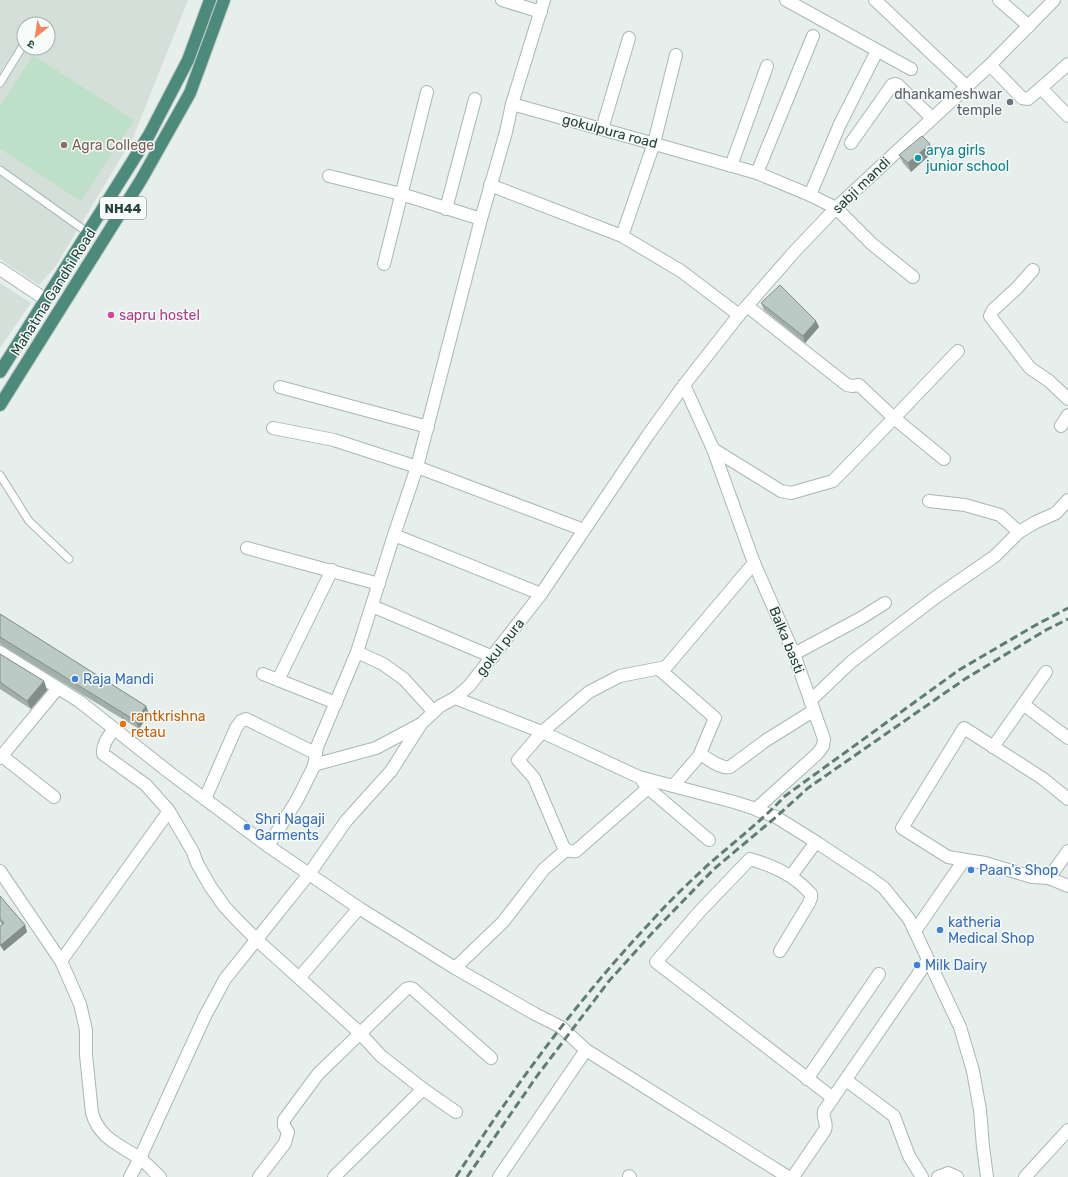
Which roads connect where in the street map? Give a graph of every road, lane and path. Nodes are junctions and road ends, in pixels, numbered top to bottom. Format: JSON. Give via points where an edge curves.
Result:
{"nodes":[{"id":1,"x":210,"y":0,"type":"edge"},
{"id":2,"x":224,"y":0,"type":"edge"},
{"id":3,"x":502,"y":0,"type":"edge"},
{"id":4,"x":875,"y":0,"type":"edge"},
{"id":5,"x":999,"y":0,"type":"edge"},
{"id":6,"x":788,"y":1,"type":"edge"},
{"id":7,"x":1052,"y":1,"type":"edge"},
{"id":8,"x":542,"y":6,"type":"edge"},
{"id":9,"x":1029,"y":26,"type":"junction"},
{"id":10,"x":813,"y":36,"type":"dead end"},
{"id":11,"x":629,"y":38,"type":"dead end"},
{"id":12,"x":877,"y":50,"type":"junction"},
{"id":13,"x":676,"y":55,"type":"dead end"},
{"id":14,"x":17,"y":56,"type":"edge"},
{"id":15,"x":1068,"y":64,"type":"edge"},
{"id":16,"x":990,"y":65,"type":"junction"},
{"id":17,"x":767,"y":66,"type":"dead end"},
{"id":18,"x":911,"y":69,"type":"dead end"},
{"id":19,"x":0,"y":83,"type":"edge"},
{"id":20,"x":966,"y":86,"type":"junction"},
{"id":21,"x":1041,"y":88,"type":"junction"},
{"id":22,"x":427,"y":92,"type":"dead end"},
{"id":23,"x":475,"y":99,"type":"dead end"},
{"id":24,"x":512,"y":104,"type":"junction"},
{"id":25,"x":1068,"y":116,"type":"edge"},
{"id":26,"x":932,"y":118,"type":"junction"},
{"id":27,"x":602,"y":129,"type":"junction"},
{"id":28,"x":654,"y":143,"type":"junction"},
{"id":29,"x":851,"y":143,"type":"dead end"},
{"id":30,"x":731,"y":166,"type":"junction"},
{"id":31,"x":0,"y":170,"type":"edge"},
{"id":32,"x":757,"y":173,"type":"junction"},
{"id":33,"x":330,"y":176,"type":"dead end"},
{"id":34,"x":490,"y":185,"type":"junction"},
{"id":35,"x":401,"y":194,"type":"junction"},
{"id":36,"x":810,"y":195,"type":"junction"},
{"id":37,"x":836,"y":208,"type":"junction"},
{"id":38,"x":446,"y":209,"type":"junction"},
{"id":39,"x":481,"y":219,"type":"junction"},
{"id":40,"x":87,"y":232,"type":"junction"},
{"id":41,"x":622,"y":236,"type":"junction"},
{"id":42,"x":384,"y":264,"type":"dead end"},
{"id":43,"x":0,"y":269,"type":"edge"},
{"id":44,"x":1033,"y":270,"type":"dead end"},
{"id":45,"x":913,"y":277,"type":"dead end"},
{"id":46,"x":45,"y":299,"type":"junction"},
{"id":47,"x":743,"y":310,"type":"junction"},
{"id":48,"x":958,"y":351,"type":"dead end"},
{"id":49,"x":0,"y":372,"type":"edge"},
{"id":50,"x":684,"y":385,"type":"junction"},
{"id":51,"x":280,"y":387,"type":"dead end"},
{"id":52,"x":1068,"y":399,"type":"edge"},
{"id":53,"x":0,"y":405,"type":"edge"},
{"id":54,"x":1068,"y":415,"type":"edge"},
{"id":55,"x":894,"y":418,"type":"junction"},
{"id":56,"x":1061,"y":426,"type":"dead end"},
{"id":57,"x":428,"y":427,"type":"junction"},
{"id":58,"x":273,"y":428,"type":"dead end"},
{"id":59,"x":713,"y":449,"type":"junction"},
{"id":60,"x":944,"y":459,"type":"dead end"},
{"id":61,"x":417,"y":467,"type":"junction"},
{"id":62,"x":0,"y":475,"type":"edge"},
{"id":63,"x":1068,"y":500,"type":"edge"},
{"id":64,"x":930,"y":501,"type":"dead end"},
{"id":65,"x":584,"y":530,"type":"junction"},
{"id":66,"x":1019,"y":532,"type":"junction"},
{"id":67,"x":394,"y":535,"type":"junction"},
{"id":68,"x":247,"y":548,"type":"dead end"},
{"id":69,"x":69,"y":559,"type":"dead end"},
{"id":70,"x":754,"y":563,"type":"junction"},
{"id":71,"x":332,"y":570,"type":"junction"},
{"id":72,"x":379,"y":584,"type":"junction"},
{"id":73,"x":541,"y":594,"type":"junction"},
{"id":74,"x":885,"y":603,"type":"dead end"},
{"id":75,"x":372,"y":606,"type":"junction"},
{"id":76,"x":0,"y":652,"type":"edge"},
{"id":77,"x":357,"y":652,"type":"junction"},
{"id":78,"x":794,"y":654,"type":"junction"},
{"id":79,"x":493,"y":657,"type":"junction"},
{"id":80,"x":659,"y":669,"type":"junction"},
{"id":81,"x":1046,"y":672,"type":"dead end"},
{"id":82,"x":263,"y":674,"type":"dead end"},
{"id":83,"x":278,"y":680,"type":"junction"},
{"id":84,"x":58,"y":688,"type":"junction"},
{"id":85,"x":455,"y":698,"type":"junction"},
{"id":86,"x":336,"y":703,"type":"junction"},
{"id":87,"x":1024,"y":705,"type":"junction"},
{"id":88,"x":812,"y":706,"type":"junction"},
{"id":89,"x":433,"y":711,"type":"junction"},
{"id":90,"x":421,"y":724,"type":"junction"},
{"id":91,"x":114,"y":729,"type":"junction"},
{"id":92,"x":542,"y":732,"type":"junction"},
{"id":93,"x":1068,"y":738,"type":"edge"},
{"id":94,"x":993,"y":747,"type":"junction"},
{"id":95,"x":315,"y":753,"type":"junction"},
{"id":96,"x":700,"y":754,"type":"junction"},
{"id":97,"x":1,"y":757,"type":"edge"},
{"id":98,"x":314,"y":766,"type":"junction"},
{"id":99,"x":639,"y":777,"type":"junction"},
{"id":100,"x":673,"y":786,"type":"junction"},
{"id":101,"x":648,"y":788,"type":"junction"},
{"id":102,"x":54,"y":797,"type":"dead end"},
{"id":103,"x":1068,"y":798,"type":"edge"},
{"id":104,"x":205,"y":799,"type":"junction"},
{"id":105,"x":756,"y":809,"type":"junction"},
{"id":106,"x":170,"y":811,"type":"junction"},
{"id":107,"x":709,"y":840,"type":"dead end"},
{"id":108,"x":816,"y":842,"type":"junction"},
{"id":109,"x":268,"y":846,"type":"junction"},
{"id":110,"x":566,"y":850,"type":"junction"},
{"id":111,"x":1068,"y":851,"type":"edge"},
{"id":112,"x":964,"y":860,"type":"junction"},
{"id":113,"x":0,"y":871,"type":"edge"},
{"id":114,"x":309,"y":874,"type":"junction"},
{"id":115,"x":791,"y":876,"type":"junction"},
{"id":116,"x":1049,"y":878,"type":"junction"},
{"id":117,"x":1068,"y":886,"type":"edge"},
{"id":118,"x":360,"y":908,"type":"junction"},
{"id":119,"x":915,"y":931,"type":"junction"},
{"id":120,"x":256,"y":940,"type":"junction"},
{"id":121,"x":780,"y":951,"type":"dead end"},
{"id":122,"x":928,"y":960,"type":"junction"},
{"id":123,"x":61,"y":961,"type":"junction"},
{"id":124,"x":455,"y":968,"type":"junction"},
{"id":125,"x":879,"y":974,"type":"dead end"},
{"id":126,"x":300,"y":977,"type":"junction"},
{"id":127,"x":360,"y":1033,"type":"junction"},
{"id":128,"x":586,"y":1050,"type":"junction"},
{"id":129,"x":491,"y":1058,"type":"dead end"},
{"id":130,"x":807,"y":1079,"type":"junction"},
{"id":131,"x":846,"y":1080,"type":"junction"},
{"id":132,"x":423,"y":1089,"type":"junction"},
{"id":133,"x":833,"y":1098,"type":"junction"},
{"id":134,"x":456,"y":1112,"type":"dead end"},
{"id":135,"x":1068,"y":1130,"type":"edge"},
{"id":136,"x":140,"y":1158,"type":"junction"},
{"id":137,"x":130,"y":1177,"type":"edge"},
{"id":138,"x":160,"y":1177,"type":"edge"},
{"id":139,"x":259,"y":1177,"type":"edge"},
{"id":140,"x":334,"y":1177,"type":"edge"},
{"id":141,"x":499,"y":1177,"type":"edge"},
{"id":142,"x":788,"y":1177,"type":"edge"},
{"id":143,"x":792,"y":1177,"type":"edge"},
{"id":144,"x":922,"y":1177,"type":"edge"},
{"id":145,"x":938,"y":1177,"type":"edge"},
{"id":146,"x":957,"y":1177,"type":"edge"},
{"id":147,"x":987,"y":1177,"type":"edge"},
{"id":148,"x":1025,"y":1177,"type":"edge"}],
"edges":[{"from":1,"to":40,"type":"highway","name":"Mahatma Gandhi Road","number":"NH44","via":[[188,60],[173,91],[149,135]]},
{"from":2,"to":53,"type":"highway","name":"Mahatma Gandhi Road","number":"NH44","via":[[190,93],[141,180]]},
{"from":3,"to":8,"type":"street"},
{"from":4,"to":20,"type":"street"},
{"from":5,"to":9,"type":"street"},
{"from":6,"to":12,"type":"street"},
{"from":7,"to":9,"type":"street","name":"sabji mandi"},
{"from":8,"to":24,"type":"street"},
{"from":9,"to":16,"type":"street","name":"sabji mandi"},
{"from":10,"to":32,"type":"street"},
{"from":11,"to":27,"type":"street"},
{"from":12,"to":18,"type":"street"},
{"from":12,"to":36,"type":"street","via":[[840,124]]},
{"from":13,"to":28,"type":"street"},
{"from":14,"to":19,"type":"lane"},
{"from":15,"to":21,"type":"street"},
{"from":16,"to":20,"type":"street","name":"sabji mandi"},
{"from":16,"to":21,"type":"street","via":[[1025,99]]},
{"from":17,"to":30,"type":"street"},
{"from":20,"to":26,"type":"street","name":"sabji mandi"},
{"from":21,"to":25,"type":"street"},
{"from":22,"to":35,"type":"street"},
{"from":23,"to":38,"type":"street"},
{"from":24,"to":27,"type":"street","name":"gokulpura road"},
{"from":24,"to":34,"type":"street"},
{"from":26,"to":29,"type":"street","via":[[895,84]]},
{"from":26,"to":37,"type":"street","name":"sabji mandi"},
{"from":27,"to":28,"type":"street","name":"gokulpura road"},
{"from":28,"to":30,"type":"street","name":"gokulpura road"},
{"from":28,"to":41,"type":"street"},
{"from":30,"to":32,"type":"street","name":"gokulpura road"},
{"from":31,"to":40,"type":"lane"},
{"from":32,"to":36,"type":"street","name":"gokulpura road"},
{"from":33,"to":35,"type":"street"},
{"from":34,"to":39,"type":"street"},
{"from":34,"to":41,"type":"street"},
{"from":35,"to":38,"type":"street"},
{"from":35,"to":42,"type":"street"},
{"from":36,"to":37,"type":"street","name":"gokulpura road"},
{"from":37,"to":45,"type":"street","name":"gokulpura road","via":[[872,244]]},
{"from":37,"to":47,"type":"street","name":"sabji mandi"},
{"from":38,"to":39,"type":"street"},
{"from":39,"to":57,"type":"street"},
{"from":40,"to":46,"type":"highway","name":"Mahatma Gandhi Road","number":"NH44"},
{"from":41,"to":47,"type":"street"},
{"from":43,"to":46,"type":"street"},
{"from":44,"to":52,"type":"street","via":[[990,316],[1030,368]]},
{"from":46,"to":49,"type":"highway","name":"Mahatma Gandhi Road","number":"NH44"},
{"from":47,"to":50,"type":"street","name":"sabji mandi"},
{"from":47,"to":55,"type":"street","via":[[847,385],[859,385]]},
{"from":48,"to":55,"type":"street"},
{"from":50,"to":59,"type":"street","name":"Balka basti"},
{"from":50,"to":65,"type":"street","name":"gokul pura"},
{"from":51,"to":57,"type":"street"},
{"from":54,"to":56,"type":"street"},
{"from":55,"to":59,"type":"street","via":[[834,482],[791,493],[781,491]]},
{"from":55,"to":60,"type":"street"},
{"from":57,"to":61,"type":"street"},
{"from":58,"to":61,"type":"street","via":[[334,440]]},
{"from":59,"to":70,"type":"street","name":"Balka basti"},
{"from":61,"to":65,"type":"street"},
{"from":61,"to":67,"type":"street"},
{"from":62,"to":69,"type":"lane","via":[[29,522]]},
{"from":63,"to":66,"type":"street","via":[[1053,515]]},
{"from":64,"to":66,"type":"street","via":[[966,505],[1000,516]]},
{"from":65,"to":73,"type":"street","name":"gokul pura"},
{"from":66,"to":88,"type":"street","via":[[995,556],[851,662]]},
{"from":67,"to":72,"type":"street"},
{"from":67,"to":73,"type":"street"},
{"from":68,"to":71,"type":"street"},
{"from":70,"to":78,"type":"street","name":"Balka basti"},
{"from":70,"to":80,"type":"street","via":[[669,664]]},
{"from":71,"to":72,"type":"street"},
{"from":71,"to":83,"type":"street"},
{"from":72,"to":75,"type":"street"},
{"from":73,"to":79,"type":"street","name":"gokul pura"},
{"from":74,"to":78,"type":"street"},
{"from":75,"to":77,"type":"street"},
{"from":75,"to":79,"type":"street"},
{"from":76,"to":84,"type":"street"},
{"from":77,"to":86,"type":"street"},
{"from":77,"to":89,"type":"street","via":[[383,664],[404,680]]},
{"from":78,"to":88,"type":"street","name":"Balka basti"},
{"from":79,"to":85,"type":"street","name":"gokul pura","via":[[469,686]]},
{"from":80,"to":92,"type":"street","via":[[611,679],[589,692]]},
{"from":80,"to":96,"type":"street","via":[[716,718]]},
{"from":81,"to":87,"type":"street"},
{"from":82,"to":83,"type":"street"},
{"from":83,"to":86,"type":"street"},
{"from":84,"to":91,"type":"street","via":[[79,700]]},
{"from":84,"to":97,"type":"street"},
{"from":85,"to":89,"type":"street","name":"gokul pura"},
{"from":85,"to":92,"type":"street"},
{"from":86,"to":95,"type":"street"},
{"from":87,"to":93,"type":"street"},
{"from":87,"to":94,"type":"street"},
{"from":88,"to":96,"type":"street","via":[[730,767],[722,767]]},
{"from":88,"to":105,"type":"street","name":"Balka basti","via":[[824,743],[820,750]]},
{"from":89,"to":90,"type":"street","name":"gokul pura"},
{"from":90,"to":98,"type":"street","name":"gokul pura","via":[[376,748]]},
{"from":90,"to":114,"type":"street","via":[[391,771],[346,821]]},
{"from":91,"to":104,"type":"street"},
{"from":91,"to":106,"type":"street","via":[[104,744],[103,754],[146,785]]},
{"from":92,"to":99,"type":"street"},
{"from":92,"to":110,"type":"street","via":[[518,760],[534,778]]},
{"from":94,"to":103,"type":"street"},
{"from":94,"to":112,"type":"street","via":[[964,728],[902,828],[948,857]]},
{"from":95,"to":98,"type":"street"},
{"from":95,"to":104,"type":"street","via":[[246,719],[236,728]]},
{"from":96,"to":100,"type":"street"},
{"from":97,"to":102,"type":"street"},
{"from":98,"to":109,"type":"street","via":[[297,800]]},
{"from":99,"to":100,"type":"street"},
{"from":99,"to":101,"type":"street"},
{"from":100,"to":105,"type":"street"},
{"from":101,"to":107,"type":"street"},
{"from":101,"to":110,"type":"street","via":[[576,851]]},
{"from":104,"to":109,"type":"street"},
{"from":105,"to":108,"type":"street","via":[[776,817]]},
{"from":106,"to":120,"type":"street","via":[[210,886],[224,906]]},
{"from":106,"to":123,"type":"street"},
{"from":108,"to":115,"type":"street"},
{"from":108,"to":119,"type":"street","via":[[884,888],[909,919]]},
{"from":109,"to":114,"type":"street"},
{"from":110,"to":124,"type":"street","via":[[544,869],[502,922]]},
{"from":111,"to":116,"type":"street"},
{"from":112,"to":116,"type":"street"},
{"from":112,"to":119,"type":"street"},
{"from":113,"to":123,"type":"street"},
{"from":114,"to":118,"type":"street"},
{"from":114,"to":120,"type":"street"},
{"from":115,"to":121,"type":"street","via":[[811,894],[811,898]]},
{"from":115,"to":130,"type":"street","via":[[750,859],[656,962]]},
{"from":116,"to":117,"type":"street"},
{"from":118,"to":124,"type":"street"},
{"from":118,"to":126,"type":"street"},
{"from":119,"to":122,"type":"street"},
{"from":120,"to":126,"type":"street"},
{"from":120,"to":136,"type":"street","via":[[225,979],[215,997]]},
{"from":122,"to":131,"type":"street"},
{"from":122,"to":147,"type":"street","via":[[960,1027],[970,1063],[980,1110]]},
{"from":123,"to":136,"type":"street","via":[[80,1004],[86,1030],[94,1123],[104,1135]]},
{"from":124,"to":128,"type":"street","via":[[561,1027]]},
{"from":125,"to":130,"type":"street"},
{"from":126,"to":127,"type":"street"},
{"from":127,"to":129,"type":"street","via":[[410,988]]},
{"from":127,"to":132,"type":"street","via":[[381,1056]]},
{"from":127,"to":139,"type":"street","via":[[318,1074],[284,1120],[288,1132],[285,1143]]},
{"from":128,"to":141,"type":"street"},
{"from":128,"to":142,"type":"street"},
{"from":130,"to":133,"type":"street"},
{"from":131,"to":133,"type":"street"},
{"from":131,"to":144,"type":"street","via":[[894,1116],[909,1156]]},
{"from":132,"to":134,"type":"street"},
{"from":132,"to":140,"type":"street"},
{"from":133,"to":143,"type":"street","via":[[823,1113],[825,1130]]},
{"from":135,"to":148,"type":"street"},
{"from":136,"to":137,"type":"street"},
{"from":136,"to":138,"type":"street"},
{"from":145,"to":146,"type":"street","via":[[948,1173]]}]}
